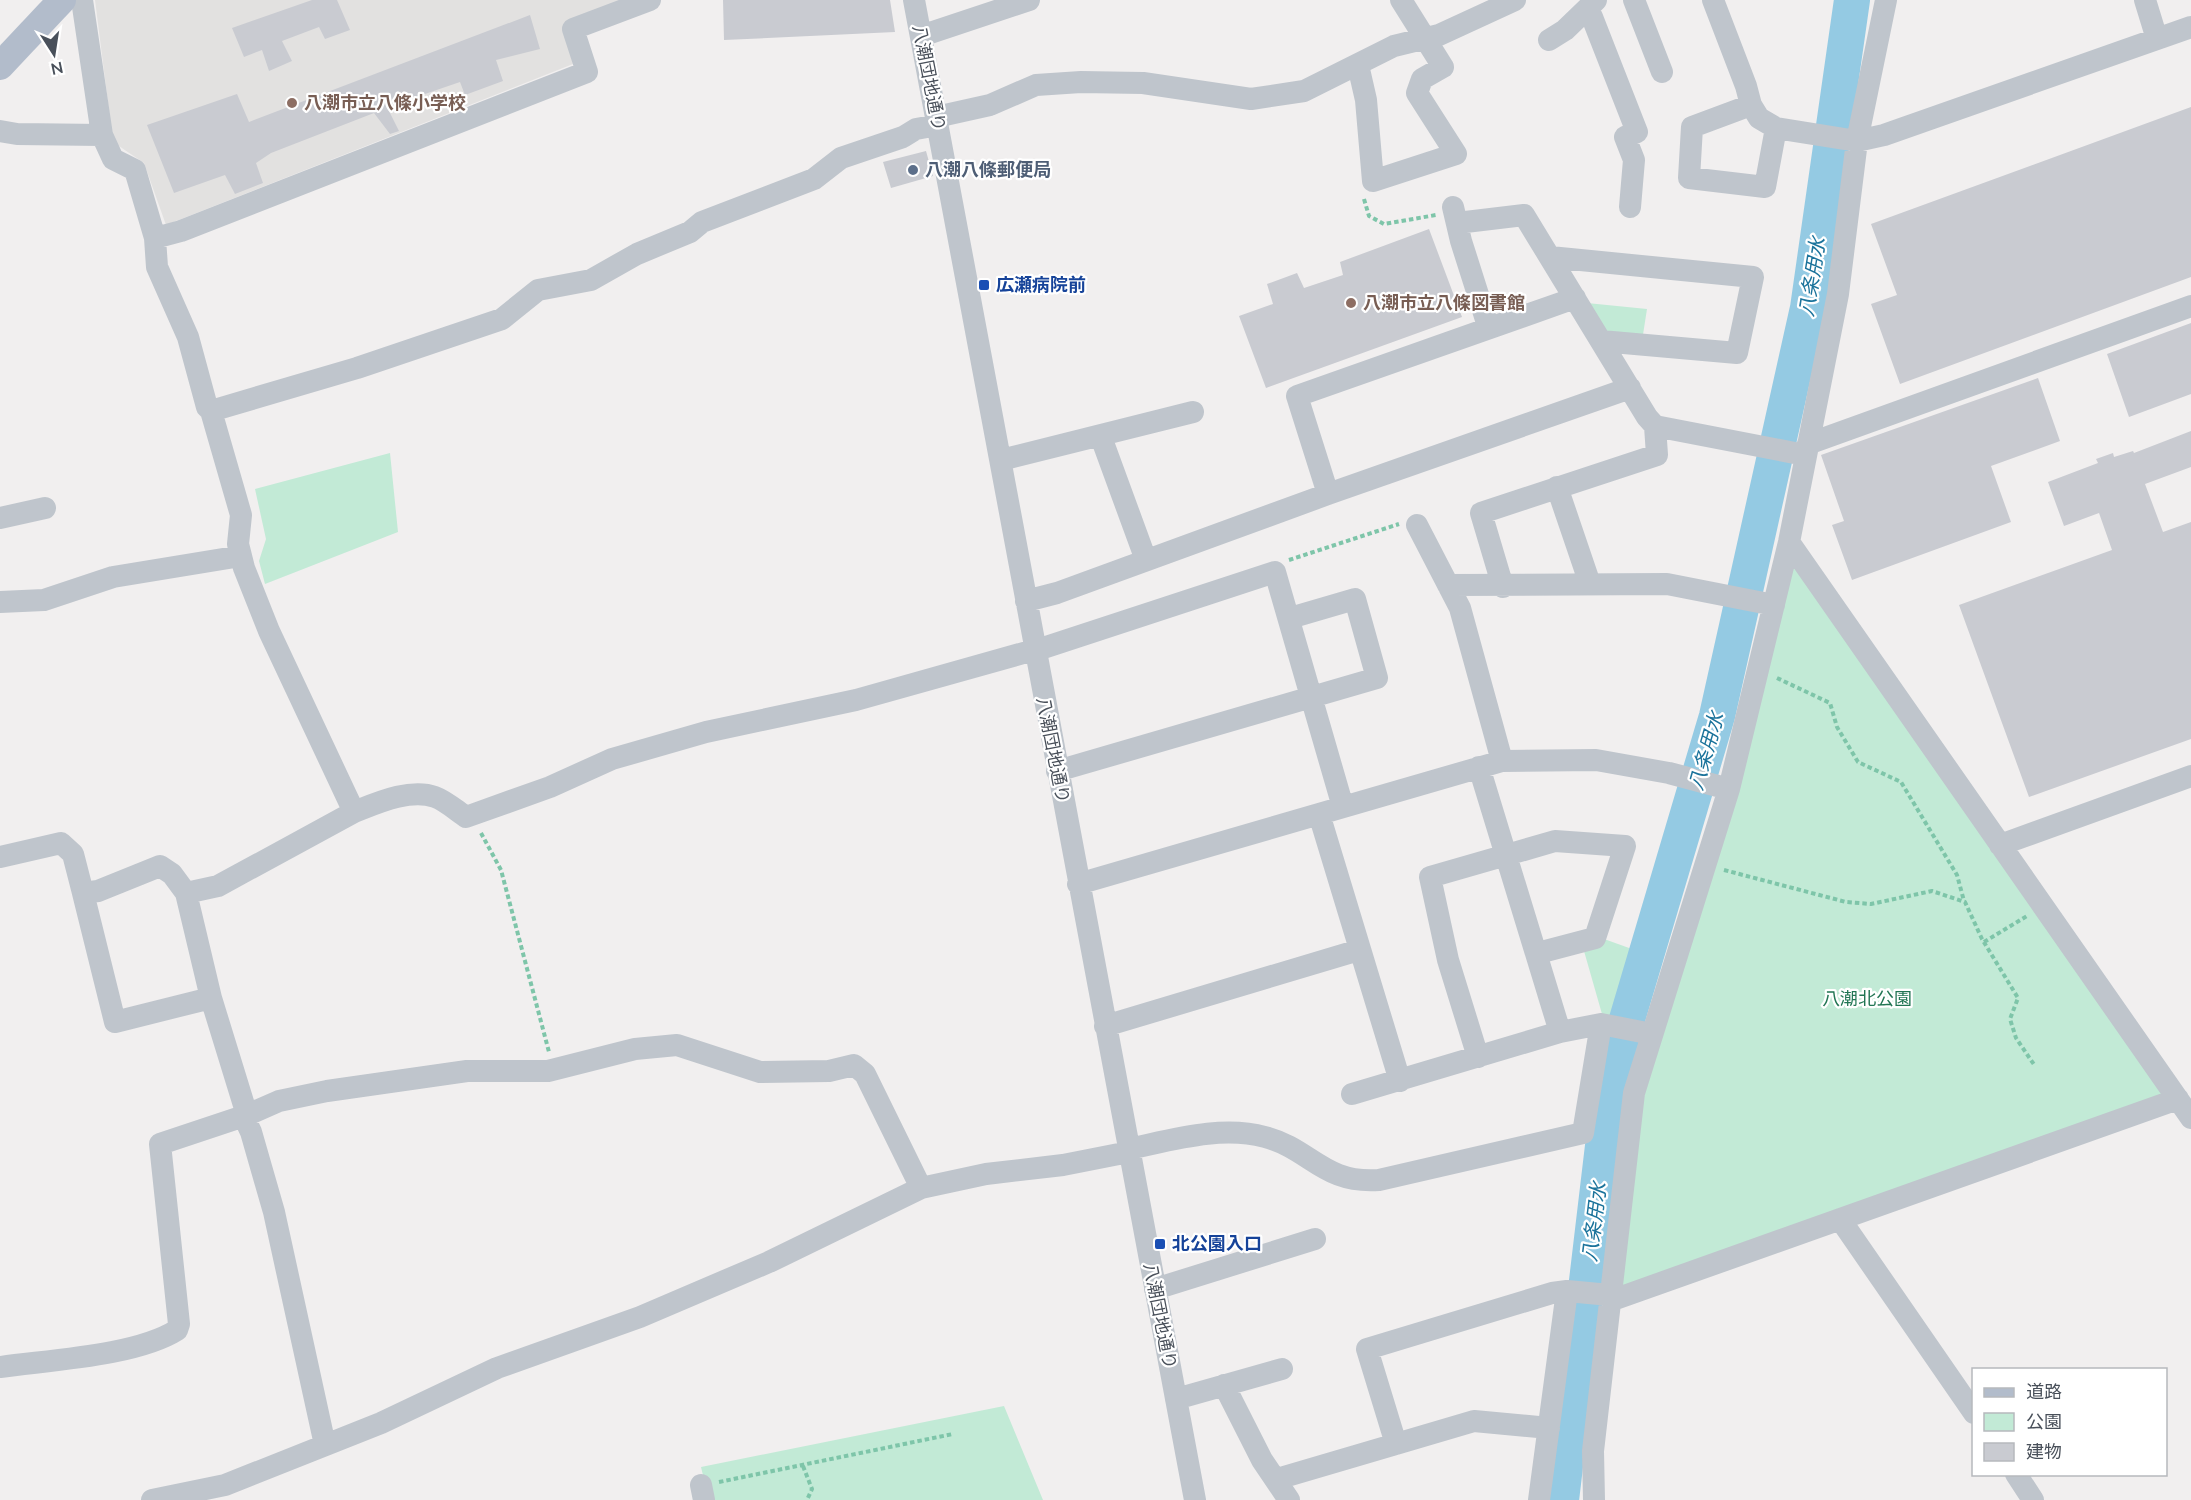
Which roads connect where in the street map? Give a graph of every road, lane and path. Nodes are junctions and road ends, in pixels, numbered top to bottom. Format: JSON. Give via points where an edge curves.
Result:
{"nodes":[{"id":1,"x":62,"y":0,"type":"edge"},
{"id":2,"x":82,"y":0,"type":"edge"},
{"id":3,"x":650,"y":0,"type":"edge"},
{"id":4,"x":914,"y":0,"type":"edge"},
{"id":5,"x":1029,"y":0,"type":"edge"},
{"id":6,"x":1401,"y":0,"type":"edge"},
{"id":7,"x":1515,"y":0,"type":"edge"},
{"id":8,"x":1634,"y":0,"type":"edge"},
{"id":9,"x":1713,"y":0,"type":"edge"},
{"id":10,"x":1886,"y":0,"type":"edge"},
{"id":11,"x":2145,"y":0,"type":"edge"},
{"id":12,"x":1591,"y":5,"type":"edge"},
{"id":13,"x":2191,"y":27,"type":"edge"},
{"id":14,"x":921,"y":36,"type":"junction"},
{"id":15,"x":1424,"y":39,"type":"junction"},
{"id":16,"x":2157,"y":39,"type":"junction"},
{"id":17,"x":1549,"y":40,"type":"dead end"},
{"id":18,"x":1358,"y":65,"type":"junction"},
{"id":19,"x":0,"y":66,"type":"edge"},
{"id":20,"x":1662,"y":72,"type":"dead end"},
{"id":21,"x":1750,"y":105,"type":"junction"},
{"id":22,"x":937,"y":121,"type":"junction"},
{"id":23,"x":1776,"y":128,"type":"junction"},
{"id":24,"x":0,"y":131,"type":"edge"},
{"id":25,"x":102,"y":135,"type":"junction"},
{"id":26,"x":1857,"y":141,"type":"junction"},
{"id":27,"x":1373,"y":181,"type":"junction"},
{"id":28,"x":1630,"y":207,"type":"dead end"},
{"id":29,"x":1454,"y":214,"type":"junction"},
{"id":30,"x":155,"y":238,"type":"junction"},
{"id":31,"x":1550,"y":257,"type":"junction"},
{"id":32,"x":1575,"y":298,"type":"junction"},
{"id":33,"x":2191,"y":306,"type":"edge"},
{"id":34,"x":1488,"y":326,"type":"junction"},
{"id":35,"x":1601,"y":341,"type":"junction"},
{"id":36,"x":1630,"y":388,"type":"junction"},
{"id":37,"x":211,"y":411,"type":"junction"},
{"id":38,"x":1193,"y":412,"type":"dead end"},
{"id":39,"x":1655,"y":426,"type":"junction"},
{"id":40,"x":1101,"y":437,"type":"junction"},
{"id":41,"x":1802,"y":450,"type":"junction"},
{"id":42,"x":1001,"y":460,"type":"junction"},
{"id":43,"x":1557,"y":487,"type":"junction"},
{"id":44,"x":1328,"y":494,"type":"junction"},
{"id":45,"x":45,"y":508,"type":"dead end"},
{"id":46,"x":0,"y":518,"type":"edge"},
{"id":47,"x":1417,"y":525,"type":"joint"},
{"id":48,"x":1789,"y":543,"type":"junction"},
{"id":49,"x":241,"y":556,"type":"junction"},
{"id":50,"x":1146,"y":560,"type":"junction"},
{"id":51,"x":1275,"y":572,"type":"junction"},
{"id":52,"x":1590,"y":584,"type":"junction"},
{"id":53,"x":1448,"y":585,"type":"junction"},
{"id":54,"x":1503,"y":587,"type":"junction"},
{"id":55,"x":1026,"y":601,"type":"junction"},
{"id":56,"x":0,"y":602,"type":"edge"},
{"id":57,"x":1766,"y":603,"type":"junction"},
{"id":58,"x":1290,"y":618,"type":"junction"},
{"id":59,"x":1034,"y":650,"type":"junction"},
{"id":60,"x":1758,"y":669,"type":"junction"},
{"id":61,"x":1311,"y":698,"type":"junction"},
{"id":62,"x":1502,"y":761,"type":"junction"},
{"id":63,"x":1479,"y":767,"type":"junction"},
{"id":64,"x":1057,"y":771,"type":"junction"},
{"id":65,"x":2191,"y":776,"type":"edge"},
{"id":66,"x":1722,"y":787,"type":"junction"},
{"id":67,"x":1343,"y":807,"type":"junction"},
{"id":68,"x":354,"y":812,"type":"junction"},
{"id":69,"x":1319,"y":814,"type":"junction"},
{"id":70,"x":466,"y":817,"type":"junction"},
{"id":71,"x":2000,"y":845,"type":"junction"},
{"id":72,"x":1505,"y":853,"type":"junction"},
{"id":73,"x":0,"y":857,"type":"edge"},
{"id":74,"x":1706,"y":865,"type":"junction"},
{"id":75,"x":1078,"y":884,"type":"junction"},
{"id":76,"x":83,"y":893,"type":"junction"},
{"id":77,"x":186,"y":893,"type":"junction"},
{"id":78,"x":1965,"y":902,"type":"junction"},
{"id":79,"x":2043,"y":906,"type":"junction"},
{"id":80,"x":1984,"y":942,"type":"junction"},
{"id":81,"x":1359,"y":951,"type":"junction"},
{"id":82,"x":1538,"y":953,"type":"junction"},
{"id":83,"x":211,"y":998,"type":"junction"},
{"id":84,"x":1601,"y":1024,"type":"junction"},
{"id":85,"x":1105,"y":1026,"type":"junction"},
{"id":86,"x":1560,"y":1032,"type":"junction"},
{"id":87,"x":1652,"y":1034,"type":"junction"},
{"id":88,"x":549,"y":1054,"type":"dead end"},
{"id":89,"x":1478,"y":1057,"type":"junction"},
{"id":90,"x":2035,"y":1066,"type":"dead end"},
{"id":91,"x":1400,"y":1081,"type":"junction"},
{"id":92,"x":1352,"y":1094,"type":"dead end"},
{"id":93,"x":2178,"y":1099,"type":"junction"},
{"id":94,"x":245,"y":1116,"type":"junction"},
{"id":95,"x":2191,"y":1118,"type":"edge"},
{"id":96,"x":1129,"y":1150,"type":"junction"},
{"id":97,"x":921,"y":1188,"type":"junction"},
{"id":98,"x":1840,"y":1219,"type":"junction"},
{"id":99,"x":1315,"y":1239,"type":"dead end"},
{"id":100,"x":1155,"y":1289,"type":"junction"},
{"id":101,"x":1571,"y":1292,"type":"junction"},
{"id":102,"x":1610,"y":1298,"type":"junction"},
{"id":103,"x":0,"y":1367,"type":"edge"},
{"id":104,"x":1282,"y":1369,"type":"dead end"},
{"id":105,"x":1224,"y":1385,"type":"junction"},
{"id":106,"x":1176,"y":1399,"type":"junction"},
{"id":107,"x":1972,"y":1410,"type":"edge"},
{"id":108,"x":1549,"y":1428,"type":"junction"},
{"id":109,"x":953,"y":1434,"type":"dead end"},
{"id":110,"x":1396,"y":1444,"type":"junction"},
{"id":111,"x":325,"y":1445,"type":"junction"},
{"id":112,"x":803,"y":1466,"type":"junction"},
{"id":113,"x":2017,"y":1476,"type":"edge"},
{"id":114,"x":1277,"y":1479,"type":"junction"},
{"id":115,"x":702,"y":1492,"type":"edge"},
{"id":116,"x":152,"y":1500,"type":"edge"},
{"id":117,"x":807,"y":1500,"type":"edge"},
{"id":118,"x":1195,"y":1500,"type":"edge"},
{"id":119,"x":1289,"y":1500,"type":"edge"},
{"id":120,"x":1539,"y":1500,"type":"edge"},
{"id":121,"x":1594,"y":1500,"type":"edge"},
{"id":122,"x":2033,"y":1500,"type":"edge"}],
"edges":[{"from":1,"to":19,"type":"main road"},
{"from":2,"to":25,"type":"street"},
{"from":3,"to":30,"type":"street","via":[[573,29],[587,72]]},
{"from":4,"to":14,"type":"street","name":"八潮団地通り"},
{"from":5,"to":14,"type":"street"},
{"from":6,"to":15,"type":"street"},
{"from":7,"to":15,"type":"street"},
{"from":8,"to":20,"type":"street"},
{"from":9,"to":21,"type":"street"},
{"from":10,"to":26,"type":"street"},
{"from":11,"to":16,"type":"street"},
{"from":12,"to":17,"type":"street"},
{"from":12,"to":28,"type":"street","via":[[1637,132],[1625,137],[1634,160]]},
{"from":13,"to":16,"type":"street"},
{"from":14,"to":22,"type":"street","name":"八潮団地通り"},
{"from":15,"to":18,"type":"street","via":[[1394,46]]},
{"from":15,"to":27,"type":"street","via":[[1443,68],[1422,79],[1417,93],[1456,154]]},
{"from":16,"to":26,"type":"street","via":[[1884,135]]},
{"from":18,"to":22,"type":"street","via":[[1304,91],[1251,99],[1143,83],[1036,85],[990,105]]},
{"from":18,"to":27,"type":"street","via":[[1366,100]]},
{"from":21,"to":23,"type":"street","via":[[1759,118]]},
{"from":21,"to":23,"type":"street","via":[[1692,127],[1689,178],[1765,187]]},
{"from":22,"to":37,"type":"street","via":[[841,158],[814,179],[702,222],[690,232],[591,280],[538,290],[502,319],[357,368]]},
{"from":22,"to":42,"type":"street","name":"八潮団地通り"},
{"from":23,"to":26,"type":"street"},
{"from":24,"to":25,"type":"street"},
{"from":25,"to":30,"type":"street","via":[[113,159],[135,170]]},
{"from":26,"to":41,"type":"street","via":[[1838,294]]},
{"from":27,"to":29,"type":"path","via":[[1363,184],[1364,208],[1369,216],[1384,224]]},
{"from":29,"to":31,"type":"street","via":[[1524,215]]},
{"from":29,"to":34,"type":"street"},
{"from":30,"to":37,"type":"street","via":[[157,267],[188,337]]},
{"from":31,"to":32,"type":"street"},
{"from":31,"to":35,"type":"street","via":[[1753,277],[1737,353]]},
{"from":32,"to":34,"type":"street"},
{"from":32,"to":35,"type":"street"},
{"from":33,"to":41,"type":"street"},
{"from":34,"to":44,"type":"street","via":[[1297,396]]},
{"from":35,"to":36,"type":"street"},
{"from":36,"to":39,"type":"street"},
{"from":36,"to":44,"type":"street"},
{"from":37,"to":49,"type":"street","via":[[241,515]]},
{"from":38,"to":40,"type":"street"},
{"from":39,"to":41,"type":"street"},
{"from":39,"to":43,"type":"street","via":[[1657,455]]},
{"from":40,"to":42,"type":"street"},
{"from":40,"to":50,"type":"street"},
{"from":41,"to":48,"type":"street"},
{"from":42,"to":55,"type":"street","name":"八潮団地通り"},
{"from":43,"to":52,"type":"street"},
{"from":43,"to":54,"type":"street","via":[[1481,513]]},
{"from":44,"to":50,"type":"street"},
{"from":45,"to":46,"type":"street"},
{"from":47,"to":51,"type":"path","via":[[1375,530],[1279,564]]},
{"from":47,"to":53,"type":"street"},
{"from":48,"to":57,"type":"street"},
{"from":48,"to":71,"type":"street"},
{"from":49,"to":56,"type":"street","via":[[113,578],[52,599]]},
{"from":49,"to":68,"type":"street","via":[[269,631]]},
{"from":50,"to":55,"type":"street"},
{"from":51,"to":58,"type":"street"},
{"from":51,"to":59,"type":"street"},
{"from":52,"to":54,"type":"street"},
{"from":52,"to":57,"type":"street","via":[[1667,584]]},
{"from":53,"to":54,"type":"street"},
{"from":53,"to":62,"type":"street","via":[[1460,608]]},
{"from":55,"to":59,"type":"street","name":"八潮団地通り"},
{"from":57,"to":60,"type":"street"},
{"from":58,"to":61,"type":"street"},
{"from":58,"to":61,"type":"street","via":[[1356,598],[1377,678]]},
{"from":59,"to":64,"type":"street","name":"八潮団地通り"},
{"from":59,"to":70,"type":"street","via":[[856,700],[706,732],[612,759],[550,787]]},
{"from":60,"to":66,"type":"street"},
{"from":60,"to":78,"type":"path","via":[[1830,703],[1838,727],[1858,762],[1901,782],[1957,876]]},
{"from":61,"to":64,"type":"street"},
{"from":61,"to":67,"type":"street"},
{"from":62,"to":63,"type":"street"},
{"from":62,"to":66,"type":"street","via":[[1596,760]]},
{"from":63,"to":67,"type":"street"},
{"from":63,"to":72,"type":"street"},
{"from":64,"to":75,"type":"street","name":"八潮団地通り"},
{"from":65,"to":71,"type":"street"},
{"from":66,"to":74,"type":"street"},
{"from":67,"to":69,"type":"street"},
{"from":68,"to":70,"type":"street","via":[[417,793],[436,797]]},
{"from":68,"to":77,"type":"street","via":[[218,886]]},
{"from":69,"to":75,"type":"street"},
{"from":69,"to":81,"type":"street"},
{"from":70,"to":88,"type":"path","via":[[482,835],[501,870]]},
{"from":71,"to":79,"type":"street"},
{"from":72,"to":82,"type":"street"},
{"from":72,"to":82,"type":"street","via":[[1555,841],[1624,846],[1595,938]]},
{"from":72,"to":89,"type":"street","via":[[1430,877],[1448,960]]},
{"from":73,"to":76,"type":"street","via":[[61,843],[74,854]]},
{"from":74,"to":78,"type":"path","via":[[1846,902],[1870,904],[1932,891]]},
{"from":74,"to":87,"type":"street"},
{"from":75,"to":85,"type":"street","name":"八潮団地通り"},
{"from":76,"to":77,"type":"street","via":[[98,891],[160,866],[172,874]]},
{"from":76,"to":83,"type":"street","via":[[115,1022]]},
{"from":77,"to":83,"type":"street"},
{"from":78,"to":80,"type":"path"},
{"from":79,"to":80,"type":"path"},
{"from":79,"to":93,"type":"street"},
{"from":80,"to":90,"type":"path","via":[[2018,999],[2010,1018],[2016,1038]]},
{"from":81,"to":85,"type":"street"},
{"from":81,"to":91,"type":"street"},
{"from":82,"to":86,"type":"street"},
{"from":83,"to":94,"type":"street"},
{"from":84,"to":86,"type":"street"},
{"from":84,"to":87,"type":"street"},
{"from":84,"to":96,"type":"street","via":[[1583,1133],[1363,1181],[1344,1179],[1264,1136],[1197,1134]]},
{"from":85,"to":96,"type":"street","name":"八潮団地通り"},
{"from":86,"to":89,"type":"street"},
{"from":87,"to":102,"type":"street","via":[[1634,1093]]},
{"from":89,"to":91,"type":"street"},
{"from":91,"to":92,"type":"street"},
{"from":93,"to":95,"type":"street"},
{"from":93,"to":98,"type":"street"},
{"from":94,"to":97,"type":"street","via":[[279,1101],[327,1091],[467,1071],[548,1071],[635,1049],[676,1045],[760,1072],[819,1071],[854,1065],[865,1074]]},
{"from":94,"to":103,"type":"street","via":[[160,1144],[177,1330],[160,1341]]},
{"from":94,"to":111,"type":"street","via":[[274,1212]]},
{"from":96,"to":97,"type":"street","via":[[1064,1165],[986,1174]]},
{"from":96,"to":100,"type":"street","name":"八潮団地通り"},
{"from":97,"to":111,"type":"street","via":[[769,1262],[640,1317],[497,1368]]},
{"from":98,"to":102,"type":"street"},
{"from":98,"to":107,"type":"street"},
{"from":99,"to":100,"type":"street"},
{"from":100,"to":106,"type":"street","name":"八潮団地通り"},
{"from":101,"to":102,"type":"street"},
{"from":101,"to":108,"type":"street"},
{"from":101,"to":110,"type":"street","via":[[1552,1293],[1367,1349]]},
{"from":102,"to":121,"type":"street","via":[[1593,1451]]},
{"from":104,"to":105,"type":"street"},
{"from":105,"to":106,"type":"street"},
{"from":105,"to":114,"type":"street","via":[[1262,1460]]},
{"from":106,"to":118,"type":"street","name":"八潮団地通り"},
{"from":108,"to":110,"type":"street","via":[[1474,1421]]},
{"from":108,"to":120,"type":"street"},
{"from":109,"to":112,"type":"path"},
{"from":110,"to":114,"type":"street"},
{"from":111,"to":116,"type":"street","via":[[225,1485]]},
{"from":112,"to":115,"type":"path"},
{"from":112,"to":117,"type":"path","via":[[812,1489]]},
{"from":113,"to":122,"type":"street"},
{"from":114,"to":119,"type":"street"}]}
